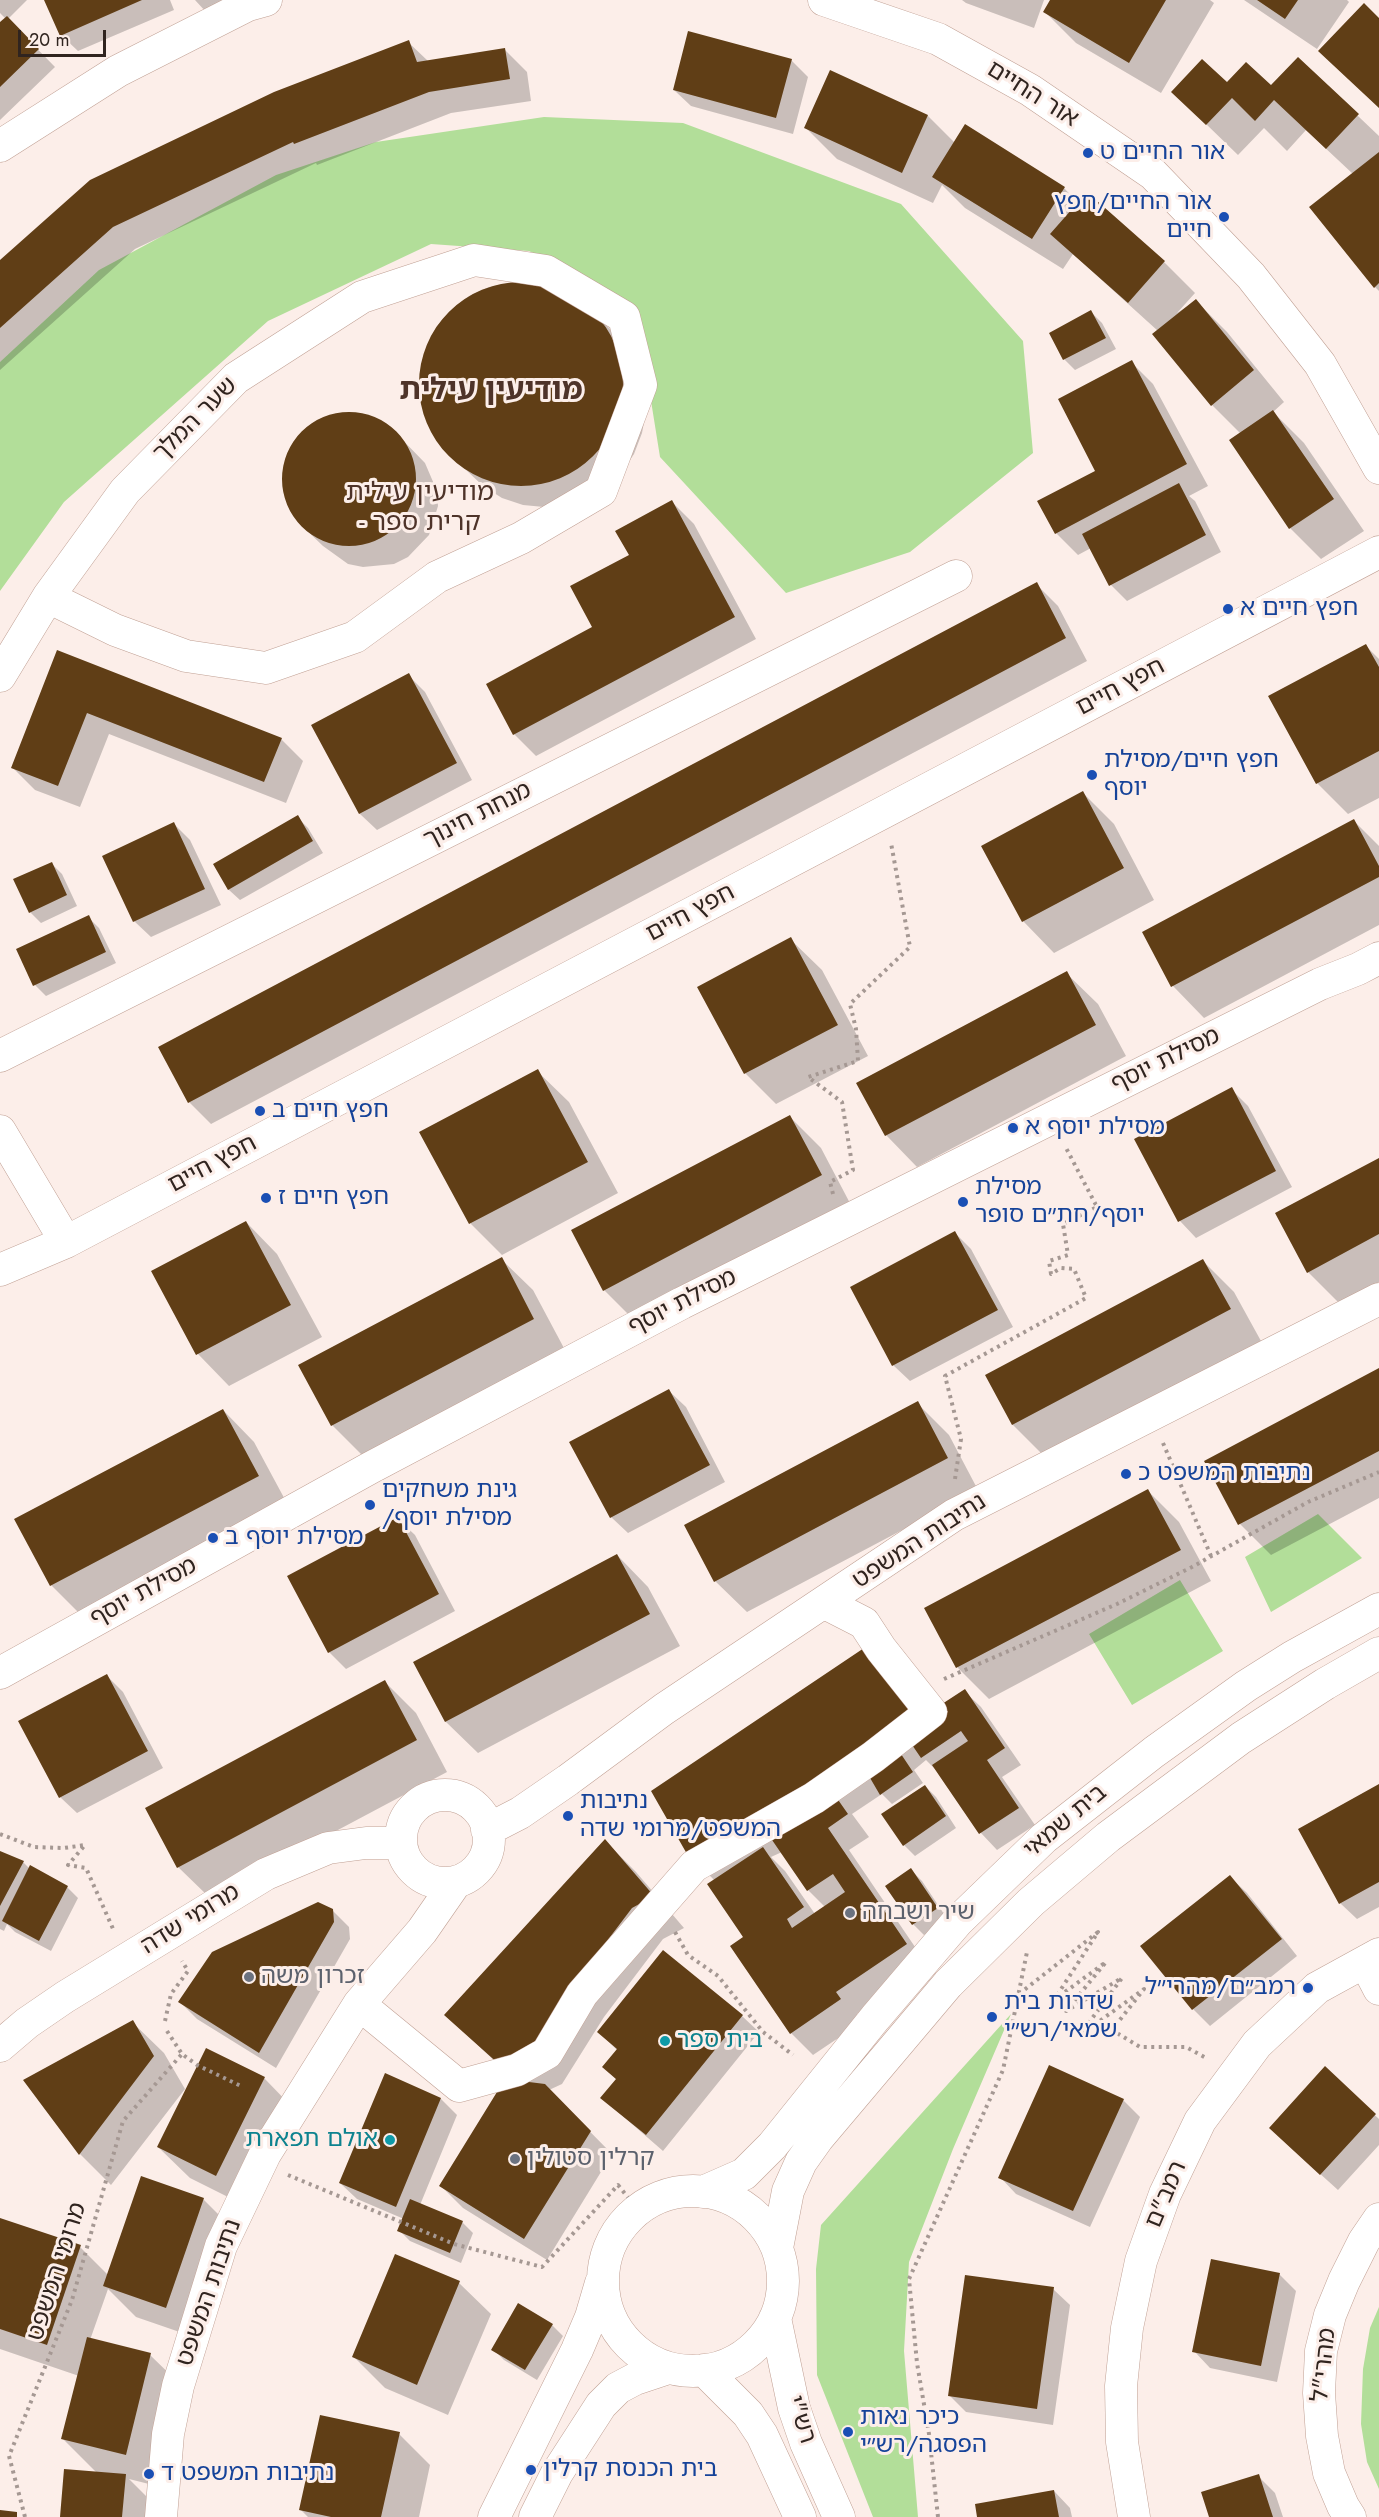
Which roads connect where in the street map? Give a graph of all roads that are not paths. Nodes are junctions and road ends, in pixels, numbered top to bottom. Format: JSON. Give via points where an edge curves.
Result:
{"nodes":[{"id":1,"x":266,"y":0,"type":"edge"},
{"id":2,"x":824,"y":0,"type":"edge"},
{"id":3,"x":0,"y":146,"type":"edge"},
{"id":4,"x":1379,"y":468,"type":"edge"},
{"id":5,"x":1379,"y":552,"type":"edge"},
{"id":6,"x":956,"y":576,"type":"dead end"},
{"id":7,"x":48,"y":597,"type":"junction"},
{"id":8,"x":0,"y":676,"type":"edge"},
{"id":9,"x":1379,"y":958,"type":"edge"},
{"id":10,"x":0,"y":1056,"type":"edge"},
{"id":11,"x":0,"y":1131,"type":"edge"},
{"id":12,"x":66,"y":1242,"type":"junction"},
{"id":13,"x":0,"y":1270,"type":"edge"},
{"id":14,"x":1379,"y":1299,"type":"edge"},
{"id":15,"x":825,"y":1603,"type":"junction"},
{"id":16,"x":1379,"y":1609,"type":"edge"},
{"id":17,"x":1379,"y":1653,"type":"edge"},
{"id":18,"x":0,"y":1672,"type":"edge"},
{"id":19,"x":487,"y":1830,"type":"junction"},
{"id":20,"x":401,"y":1844,"type":"junction"},
{"id":21,"x":456,"y":1882,"type":"junction"},
{"id":22,"x":1372,"y":1958,"type":"edge"},
{"id":23,"x":1379,"y":1989,"type":"edge"},
{"id":24,"x":359,"y":2004,"type":"junction"},
{"id":25,"x":0,"y":2046,"type":"edge"},
{"id":26,"x":821,"y":2110,"type":"junction"},
{"id":27,"x":703,"y":2192,"type":"junction"},
{"id":28,"x":1379,"y":2219,"type":"edge"},
{"id":29,"x":777,"y":2248,"type":"junction"},
{"id":30,"x":602,"y":2282,"type":"junction"},
{"id":31,"x":775,"y":2318,"type":"junction"},
{"id":32,"x":669,"y":2368,"type":"junction"},
{"id":33,"x":704,"y":2370,"type":"junction"},
{"id":34,"x":160,"y":2517,"type":"edge"},
{"id":35,"x":495,"y":2517,"type":"edge"},
{"id":36,"x":535,"y":2517,"type":"edge"},
{"id":37,"x":800,"y":2517,"type":"edge"},
{"id":38,"x":839,"y":2517,"type":"edge"},
{"id":39,"x":1134,"y":2517,"type":"edge"},
{"id":40,"x":1350,"y":2517,"type":"edge"}],
"edges":[{"from":1,"to":3,"type":"street","via":[[248,5],[118,71]]},
{"from":2,"to":4,"type":"street","name":"אור החיים","via":[[938,39],[1030,90],[1153,174],[1251,276],[1320,364]]},
{"from":5,"to":12,"type":"street","name":"חפץ חיים"},
{"from":6,"to":10,"type":"street","name":"מנחת חינוך"},
{"from":7,"to":7,"type":"street","name":"שער המלך","via":[[125,491],[237,378],[362,297],[474,260],[546,271],[624,317],[641,385],[601,491],[521,538],[437,577],[355,637],[266,668],[186,656],[115,630]]},
{"from":7,"to":8,"type":"street","name":"שער המלך"},
{"from":9,"to":18,"type":"street","name":"מסילת יוסף","via":[[682,1303],[370,1468]]},
{"from":11,"to":12,"type":"street"},
{"from":12,"to":13,"type":"street","name":"חפץ חיים"},
{"from":14,"to":15,"type":"street","name":"נתיבות המשפט","via":[[954,1515]]},
{"from":15,"to":19,"type":"street","name":"נתיבות המשפט","via":[[664,1709],[520,1813]]},
{"from":15,"to":24,"type":"street","via":[[864,1623],[931,1712],[814,1798],[694,1866],[582,1994],[547,2053],[517,2070],[459,2086]]},
{"from":16,"to":26,"type":"street","name":"בית שמאי","via":[[1246,1686],[1044,1838],[957,1922],[875,2018]]},
{"from":17,"to":26,"type":"street","name":"בית שמאי","via":[[1241,1738],[1108,1837],[1031,1902]]},
{"from":19,"to":20,"type":"street","via":[[476,1808],[464,1799],[449,1795],[433,1797],[407,1815]]},
{"from":19,"to":21,"type":"street","via":[[487,1852],[480,1866]]},
{"from":20,"to":21,"type":"street","via":[[414,1871],[435,1881]]},
{"from":20,"to":25,"type":"street","name":"מרומי שדה","via":[[328,1848],[266,1874],[55,2003]]},
{"from":21,"to":24,"type":"street","name":"נתיבות המשפט","via":[[422,1931]]},
{"from":22,"to":23,"type":"street"},
{"from":22,"to":39,"type":"street","name":"רמב\"ם","via":[[1317,1988],[1257,2044],[1200,2121],[1165,2194],[1141,2261],[1127,2328],[1121,2386],[1122,2442]]},
{"from":24,"to":34,"type":"street","name":"נתיבות המשפט","via":[[260,2164],[221,2246],[178,2386],[168,2434]]},
{"from":26,"to":27,"type":"street","via":[[772,2146],[744,2174]]},
{"from":26,"to":29,"type":"street","via":[[788,2191]]},
{"from":27,"to":29,"type":"street","via":[[741,2205],[762,2223]]},
{"from":27,"to":30,"type":"street","via":[[671,2193],[648,2202],[629,2216],[614,2236],[605,2258]]},
{"from":28,"to":40,"type":"street","name":"מהרי\"ל","via":[[1344,2281],[1330,2315],[1322,2351],[1322,2436],[1329,2473]]},
{"from":29,"to":31,"type":"street","via":[[783,2274],[782,2302]]},
{"from":30,"to":32,"type":"street","via":[[605,2306],[615,2329],[630,2348],[652,2363]]},
{"from":30,"to":35,"type":"street","via":[[577,2350]]},
{"from":31,"to":33,"type":"street","via":[[754,2349],[730,2364]]},
{"from":31,"to":38,"type":"street","name":"רש\"י","via":[[794,2408]]},
{"from":32,"to":33,"type":"street"},
{"from":32,"to":36,"type":"street","via":[[618,2388],[600,2405],[557,2473]]},
{"from":33,"to":37,"type":"street","name":"רש\"י","via":[[748,2414],[762,2434]]}]}
